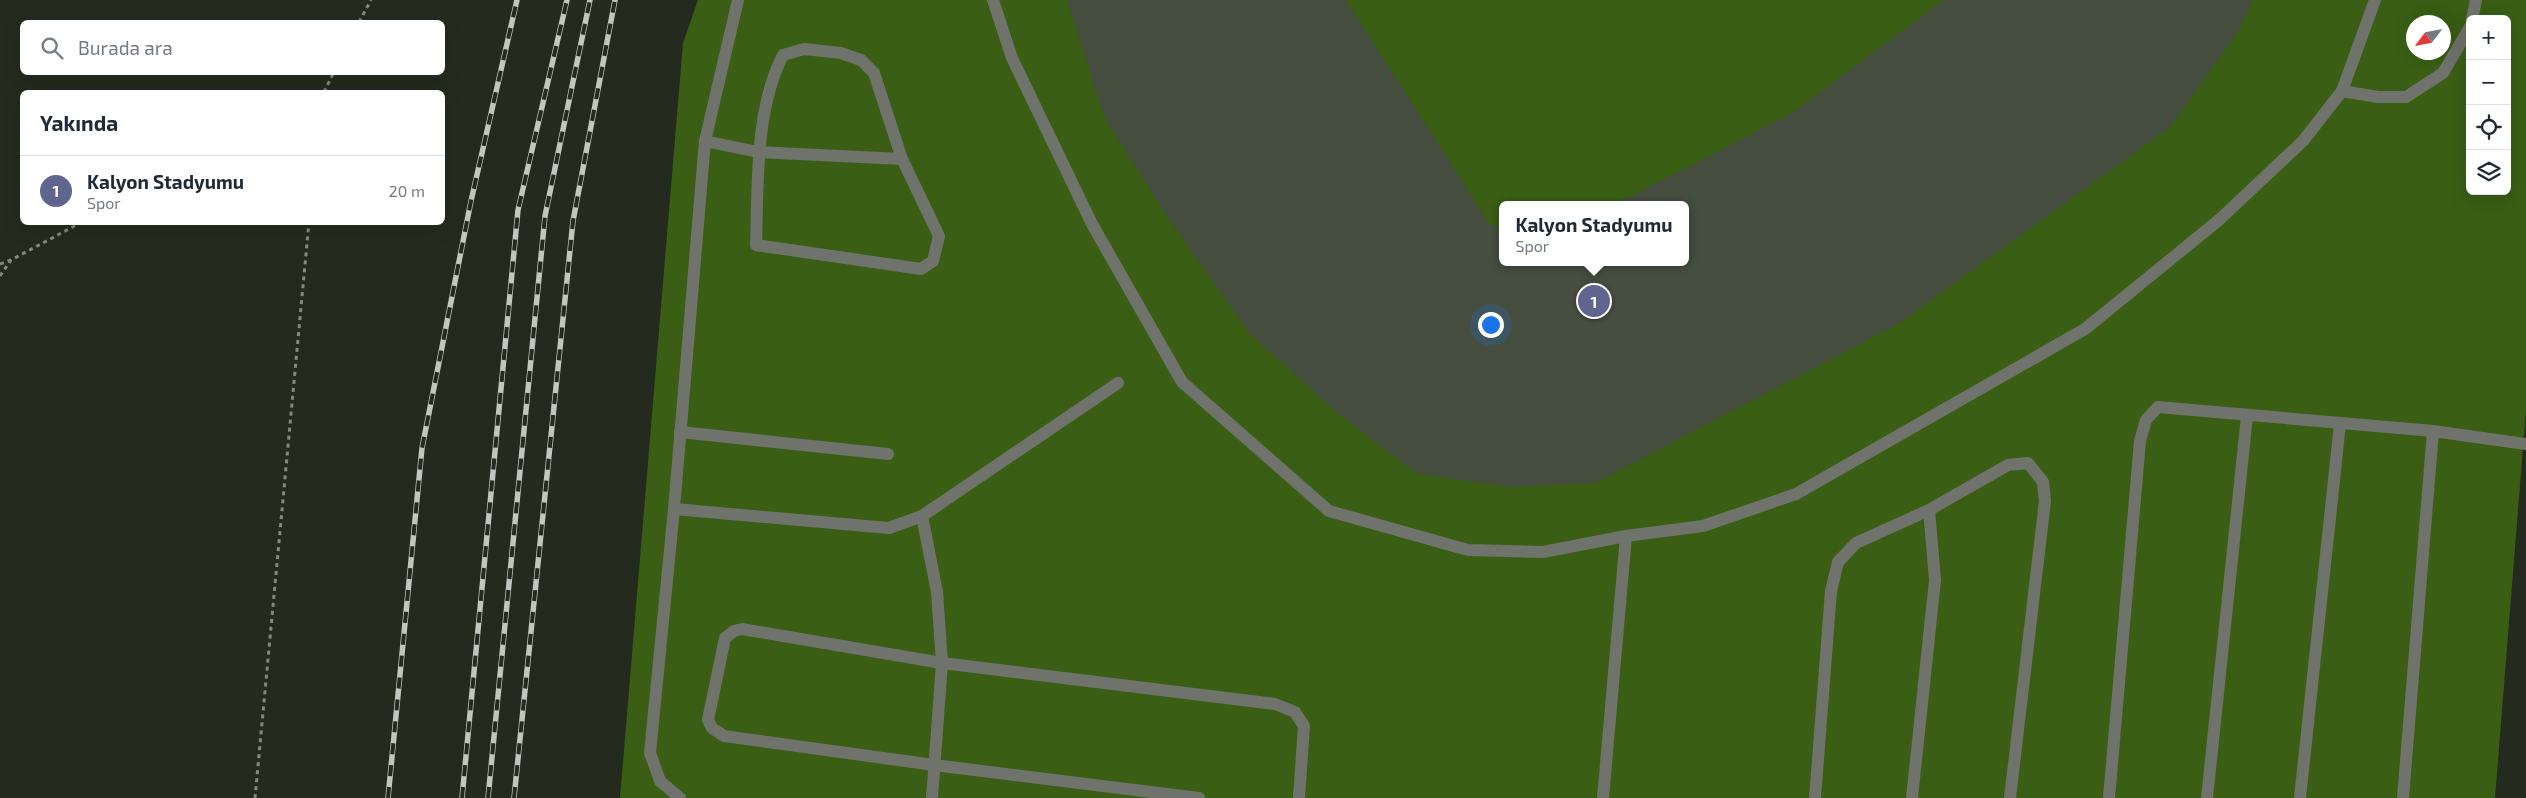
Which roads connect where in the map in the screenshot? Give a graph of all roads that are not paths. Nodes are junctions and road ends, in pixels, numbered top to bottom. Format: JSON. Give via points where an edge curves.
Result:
{"nodes":[{"id":1,"x":738,"y":0,"type":"edge"},
{"id":2,"x":993,"y":0,"type":"edge"},
{"id":3,"x":2375,"y":0,"type":"edge"},
{"id":4,"x":2476,"y":0,"type":"edge"},
{"id":5,"x":2473,"y":15,"type":"edge"},
{"id":6,"x":2466,"y":33,"type":"edge"},
{"id":7,"x":2342,"y":91,"type":"junction"},
{"id":8,"x":705,"y":141,"type":"junction"},
{"id":9,"x":758,"y":152,"type":"junction"},
{"id":10,"x":902,"y":159,"type":"junction"},
{"id":11,"x":1118,"y":383,"type":"dead end"},
{"id":12,"x":2247,"y":416,"type":"junction"},
{"id":13,"x":2340,"y":424,"type":"junction"},
{"id":14,"x":2433,"y":431,"type":"junction"},
{"id":15,"x":680,"y":432,"type":"junction"},
{"id":16,"x":2526,"y":444,"type":"edge"},
{"id":17,"x":888,"y":454,"type":"dead end"},
{"id":18,"x":674,"y":509,"type":"junction"},
{"id":19,"x":1929,"y":510,"type":"junction"},
{"id":20,"x":922,"y":516,"type":"junction"},
{"id":21,"x":1626,"y":536,"type":"junction"},
{"id":22,"x":942,"y":662,"type":"junction"},
{"id":23,"x":934,"y":765,"type":"junction"},
{"id":24,"x":680,"y":798,"type":"edge"},
{"id":25,"x":932,"y":798,"type":"edge"},
{"id":26,"x":1199,"y":798,"type":"edge"},
{"id":27,"x":1300,"y":798,"type":"edge"},
{"id":28,"x":1603,"y":798,"type":"edge"},
{"id":29,"x":1815,"y":798,"type":"edge"},
{"id":30,"x":1912,"y":798,"type":"edge"},
{"id":31,"x":2010,"y":798,"type":"edge"},
{"id":32,"x":2109,"y":798,"type":"edge"},
{"id":33,"x":2207,"y":798,"type":"edge"},
{"id":34,"x":2300,"y":798,"type":"edge"},
{"id":35,"x":2403,"y":798,"type":"edge"}],
"edges":[{"from":1,"to":8,"type":"lane"},
{"from":2,"to":21,"type":"lane","via":[[1012,58],[1092,224],[1182,382],[1329,511],[1468,550],[1543,552]]},
{"from":3,"to":7,"type":"lane"},
{"from":4,"to":5,"type":"lane"},
{"from":6,"to":7,"type":"lane","via":[[2443,73],[2406,97],[2378,97]]},
{"from":7,"to":21,"type":"lane","via":[[2303,141],[2219,220],[2085,329],[1796,494],[1703,526]]},
{"from":8,"to":9,"type":"lane"},
{"from":8,"to":15,"type":"lane"},
{"from":9,"to":10,"type":"lane"},
{"from":9,"to":10,"type":"lane","via":[[775,72],[783,55],[804,49],[842,53],[861,60],[874,73]]},
{"from":9,"to":10,"type":"lane","via":[[756,245],[921,268],[933,261],[939,236]]},
{"from":11,"to":20,"type":"lane"},
{"from":12,"to":13,"type":"lane"},
{"from":12,"to":32,"type":"lane","via":[[2158,407],[2146,420],[2140,441]]},
{"from":12,"to":33,"type":"lane"},
{"from":13,"to":14,"type":"lane"},
{"from":13,"to":34,"type":"lane"},
{"from":14,"to":16,"type":"lane"},
{"from":14,"to":35,"type":"lane"},
{"from":15,"to":17,"type":"lane"},
{"from":15,"to":18,"type":"lane"},
{"from":18,"to":20,"type":"lane","via":[[889,528]]},
{"from":18,"to":24,"type":"lane","via":[[650,753],[660,781]]},
{"from":19,"to":29,"type":"lane","via":[[1856,543],[1838,562],[1832,591]]},
{"from":19,"to":30,"type":"lane","via":[[1935,580]]},
{"from":19,"to":31,"type":"lane","via":[[2008,465],[2028,463],[2043,482],[2045,501]]},
{"from":20,"to":22,"type":"lane","via":[[937,592]]},
{"from":21,"to":28,"type":"lane"},
{"from":22,"to":23,"type":"lane"},
{"from":22,"to":23,"type":"lane","via":[[742,629],[725,638],[708,720],[712,728],[724,736]]},
{"from":22,"to":27,"type":"lane","via":[[1275,704],[1295,712],[1304,726]]},
{"from":23,"to":25,"type":"lane"},
{"from":23,"to":26,"type":"lane"}]}
